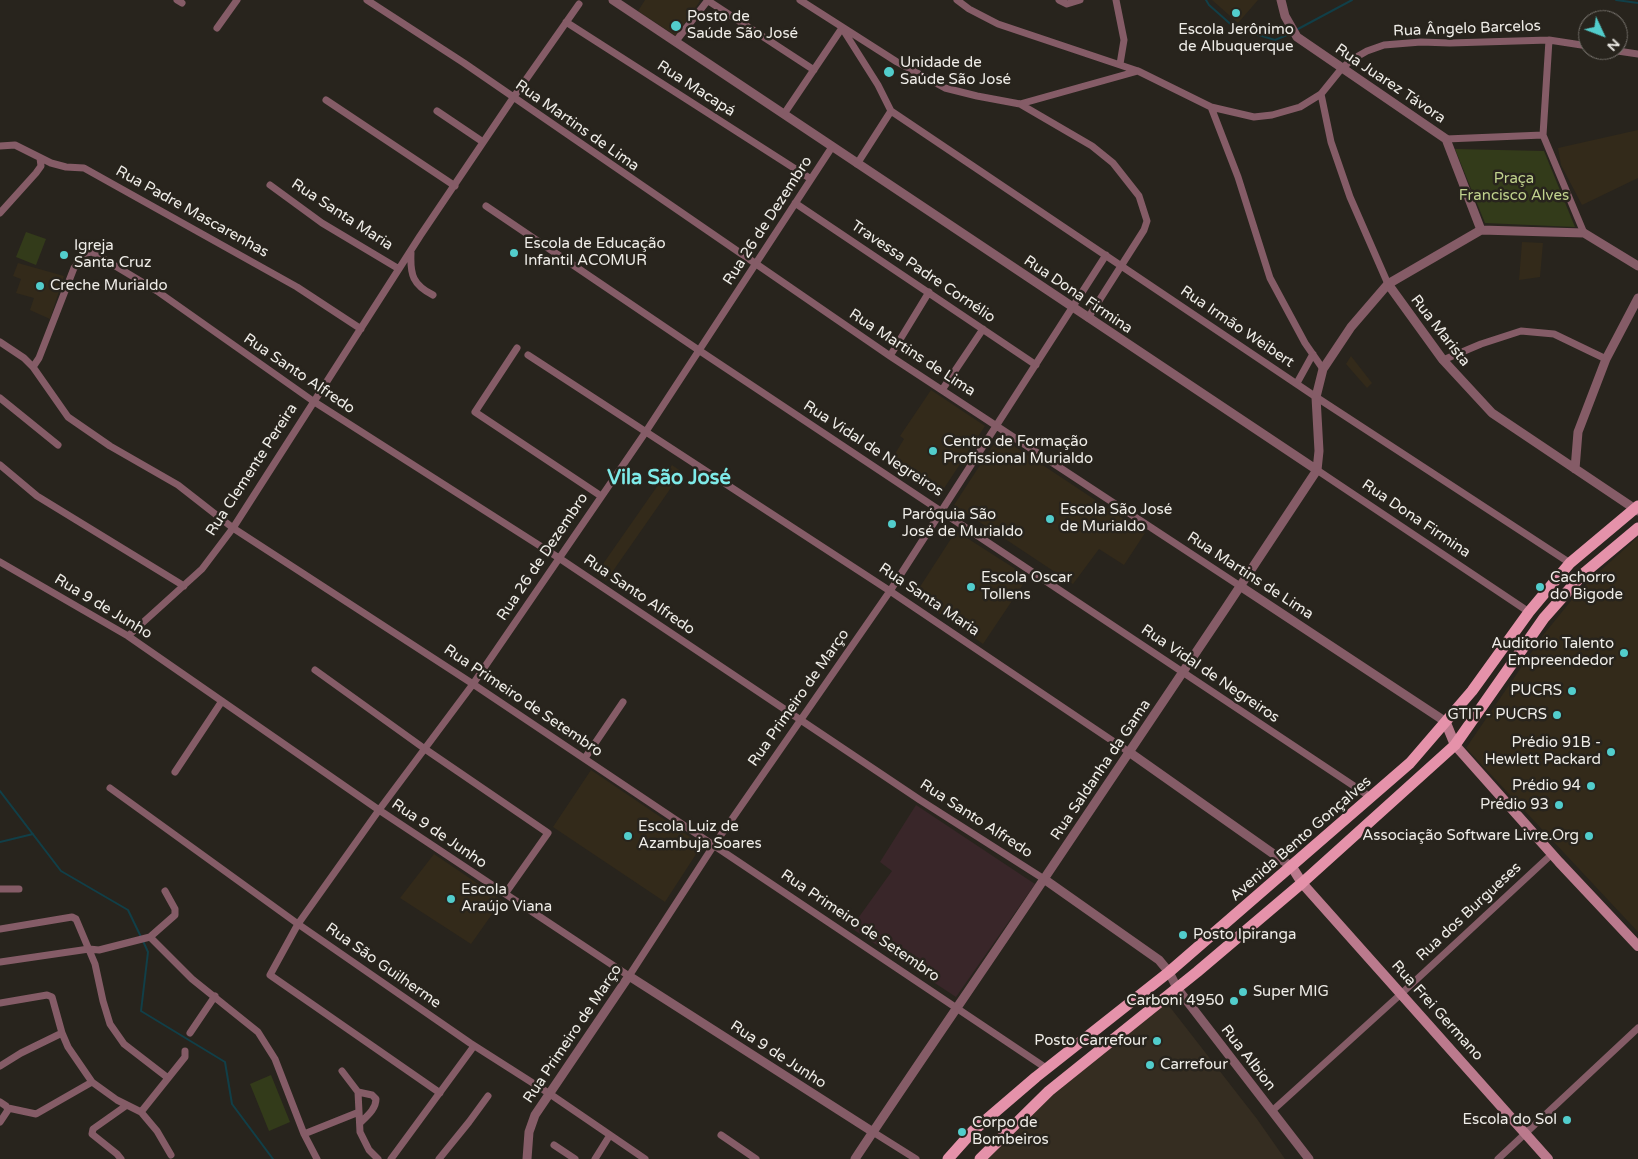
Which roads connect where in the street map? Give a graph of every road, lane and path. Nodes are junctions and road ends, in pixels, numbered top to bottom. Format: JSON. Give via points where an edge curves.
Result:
{"nodes":[{"id":1,"x":237,"y":0,"type":"edge"},
{"id":2,"x":367,"y":0,"type":"edge"},
{"id":3,"x":613,"y":0,"type":"edge"},
{"id":4,"x":707,"y":0,"type":"edge"},
{"id":5,"x":800,"y":0,"type":"edge"},
{"id":6,"x":957,"y":0,"type":"edge"},
{"id":7,"x":1059,"y":0,"type":"edge"},
{"id":8,"x":1116,"y":0,"type":"edge"},
{"id":9,"x":1281,"y":0,"type":"edge"},
{"id":10,"x":1076,"y":1,"type":"edge"},
{"id":11,"x":579,"y":4,"type":"dead end"},
{"id":12,"x":566,"y":22,"type":"junction"},
{"id":13,"x":217,"y":28,"type":"dead end"},
{"id":14,"x":842,"y":28,"type":"junction"},
{"id":15,"x":1549,"y":40,"type":"junction"},
{"id":16,"x":676,"y":41,"type":"junction"},
{"id":17,"x":1578,"y":44,"type":"edge"},
{"id":18,"x":1120,"y":64,"type":"junction"},
{"id":19,"x":1342,"y":68,"type":"junction"},
{"id":20,"x":814,"y":70,"type":"junction"},
{"id":21,"x":1138,"y":71,"type":"junction"},
{"id":22,"x":1321,"y":94,"type":"junction"},
{"id":23,"x":513,"y":98,"type":"junction"},
{"id":24,"x":326,"y":100,"type":"dead end"},
{"id":25,"x":1020,"y":104,"type":"junction"},
{"id":26,"x":1211,"y":107,"type":"junction"},
{"id":27,"x":437,"y":111,"type":"dead end"},
{"id":28,"x":891,"y":111,"type":"junction"},
{"id":29,"x":784,"y":114,"type":"junction"},
{"id":30,"x":1543,"y":135,"type":"junction"},
{"id":31,"x":1446,"y":139,"type":"junction"},
{"id":32,"x":483,"y":142,"type":"junction"},
{"id":33,"x":0,"y":146,"type":"edge"},
{"id":34,"x":832,"y":147,"type":"junction"},
{"id":35,"x":40,"y":158,"type":"junction"},
{"id":36,"x":857,"y":164,"type":"junction"},
{"id":37,"x":811,"y":179,"type":"junction"},
{"id":38,"x":270,"y":184,"type":"dead end"},
{"id":39,"x":455,"y":186,"type":"junction"},
{"id":40,"x":795,"y":203,"type":"junction"},
{"id":41,"x":486,"y":206,"type":"dead end"},
{"id":42,"x":0,"y":213,"type":"edge"},
{"id":43,"x":1480,"y":230,"type":"junction"},
{"id":44,"x":1584,"y":233,"type":"junction"},
{"id":45,"x":411,"y":252,"type":"junction"},
{"id":46,"x":1106,"y":256,"type":"junction"},
{"id":47,"x":755,"y":264,"type":"junction"},
{"id":48,"x":1120,"y":266,"type":"junction"},
{"id":49,"x":1638,"y":266,"type":"edge"},
{"id":50,"x":399,"y":270,"type":"junction"},
{"id":51,"x":1388,"y":284,"type":"junction"},
{"id":52,"x":929,"y":292,"type":"junction"},
{"id":53,"x":433,"y":295,"type":"dead end"},
{"id":54,"x":1638,"y":298,"type":"edge"},
{"id":55,"x":1073,"y":308,"type":"junction"},
{"id":56,"x":1088,"y":318,"type":"junction"},
{"id":57,"x":361,"y":329,"type":"junction"},
{"id":58,"x":983,"y":329,"type":"junction"},
{"id":59,"x":0,"y":342,"type":"edge"},
{"id":60,"x":517,"y":348,"type":"dead end"},
{"id":61,"x":700,"y":351,"type":"junction"},
{"id":62,"x":1312,"y":354,"type":"junction"},
{"id":63,"x":528,"y":356,"type":"dead end"},
{"id":64,"x":890,"y":356,"type":"junction"},
{"id":65,"x":1606,"y":359,"type":"junction"},
{"id":66,"x":1442,"y":360,"type":"junction"},
{"id":67,"x":1036,"y":365,"type":"junction"},
{"id":68,"x":33,"y":368,"type":"junction"},
{"id":69,"x":1323,"y":369,"type":"junction"},
{"id":70,"x":1297,"y":383,"type":"junction"},
{"id":71,"x":942,"y":390,"type":"junction"},
{"id":72,"x":1316,"y":397,"type":"junction"},
{"id":73,"x":0,"y":398,"type":"edge"},
{"id":74,"x":313,"y":401,"type":"junction"},
{"id":75,"x":997,"y":425,"type":"junction"},
{"id":76,"x":645,"y":433,"type":"junction"},
{"id":77,"x":58,"y":445,"type":"dead end"},
{"id":78,"x":0,"y":465,"type":"edge"},
{"id":79,"x":1575,"y":469,"type":"junction"},
{"id":80,"x":1317,"y":470,"type":"junction"},
{"id":81,"x":601,"y":496,"type":"junction"},
{"id":82,"x":1637,"y":509,"type":"edge"},
{"id":83,"x":942,"y":510,"type":"junction"},
{"id":84,"x":233,"y":528,"type":"junction"},
{"id":85,"x":1638,"y":528,"type":"edge"},
{"id":86,"x":559,"y":558,"type":"junction"},
{"id":87,"x":0,"y":562,"type":"edge"},
{"id":88,"x":1570,"y":563,"type":"junction"},
{"id":89,"x":184,"y":586,"type":"junction"},
{"id":90,"x":1240,"y":586,"type":"junction"},
{"id":91,"x":890,"y":591,"type":"junction"},
{"id":92,"x":1529,"y":612,"type":"junction"},
{"id":93,"x":128,"y":636,"type":"junction"},
{"id":94,"x":315,"y":670,"type":"dead end"},
{"id":95,"x":1184,"y":673,"type":"junction"},
{"id":96,"x":473,"y":684,"type":"junction"},
{"id":97,"x":222,"y":701,"type":"junction"},
{"id":98,"x":623,"y":702,"type":"dead end"},
{"id":99,"x":800,"y":720,"type":"junction"},
{"id":100,"x":1446,"y":723,"type":"junction"},
{"id":101,"x":1455,"y":745,"type":"junction"},
{"id":102,"x":425,"y":749,"type":"junction"},
{"id":103,"x":1129,"y":752,"type":"junction"},
{"id":104,"x":585,"y":758,"type":"junction"},
{"id":105,"x":175,"y":772,"type":"dead end"},
{"id":106,"x":110,"y":788,"type":"dead end"},
{"id":107,"x":1372,"y":798,"type":"junction"},
{"id":108,"x":379,"y":810,"type":"junction"},
{"id":109,"x":714,"y":845,"type":"junction"},
{"id":110,"x":1552,"y":854,"type":"junction"},
{"id":111,"x":1292,"y":867,"type":"junction"},
{"id":112,"x":1044,"y":879,"type":"junction"},
{"id":113,"x":1302,"y":883,"type":"junction"},
{"id":114,"x":0,"y":889,"type":"edge"},
{"id":115,"x":19,"y":889,"type":"dead end"},
{"id":116,"x":165,"y":891,"type":"dead end"},
{"id":117,"x":505,"y":894,"type":"junction"},
{"id":118,"x":298,"y":924,"type":"junction"},
{"id":119,"x":0,"y":929,"type":"edge"},
{"id":120,"x":150,"y":936,"type":"junction"},
{"id":121,"x":1638,"y":946,"type":"edge"},
{"id":122,"x":89,"y":949,"type":"junction"},
{"id":123,"x":0,"y":962,"type":"edge"},
{"id":124,"x":1169,"y":972,"type":"junction"},
{"id":125,"x":629,"y":976,"type":"junction"},
{"id":126,"x":1177,"y":988,"type":"junction"},
{"id":127,"x":1402,"y":993,"type":"junction"},
{"id":128,"x":216,"y":996,"type":"junction"},
{"id":129,"x":0,"y":1003,"type":"edge"},
{"id":130,"x":957,"y":1008,"type":"junction"},
{"id":131,"x":1638,"y":1028,"type":"edge"},
{"id":132,"x":62,"y":1033,"type":"junction"},
{"id":133,"x":190,"y":1033,"type":"dead end"},
{"id":134,"x":474,"y":1046,"type":"junction"},
{"id":135,"x":185,"y":1051,"type":"dead end"},
{"id":136,"x":0,"y":1066,"type":"edge"},
{"id":137,"x":1046,"y":1068,"type":"junction"},
{"id":138,"x":342,"y":1071,"type":"dead end"},
{"id":139,"x":168,"y":1078,"type":"junction"},
{"id":140,"x":92,"y":1082,"type":"junction"},
{"id":141,"x":358,"y":1092,"type":"junction"},
{"id":142,"x":440,"y":1093,"type":"junction"},
{"id":143,"x":550,"y":1094,"type":"junction"},
{"id":144,"x":488,"y":1096,"type":"dead end"},
{"id":145,"x":0,"y":1102,"type":"edge"},
{"id":146,"x":127,"y":1105,"type":"junction"},
{"id":147,"x":8,"y":1108,"type":"junction"},
{"id":148,"x":1272,"y":1111,"type":"junction"},
{"id":149,"x":141,"y":1112,"type":"junction"},
{"id":150,"x":359,"y":1112,"type":"junction"},
{"id":151,"x":0,"y":1122,"type":"edge"},
{"id":152,"x":360,"y":1123,"type":"junction"},
{"id":153,"x":873,"y":1132,"type":"junction"},
{"id":154,"x":1525,"y":1133,"type":"junction"},
{"id":155,"x":304,"y":1134,"type":"junction"},
{"id":156,"x":610,"y":1135,"type":"junction"},
{"id":157,"x":721,"y":1135,"type":"dead end"},
{"id":158,"x":554,"y":1145,"type":"dead end"},
{"id":159,"x":171,"y":1155,"type":"dead end"},
{"id":160,"x":525,"y":1158,"type":"edge"},
{"id":161,"x":121,"y":1159,"type":"edge"},
{"id":162,"x":317,"y":1159,"type":"edge"},
{"id":163,"x":378,"y":1159,"type":"edge"},
{"id":164,"x":391,"y":1159,"type":"edge"},
{"id":165,"x":439,"y":1159,"type":"edge"},
{"id":166,"x":575,"y":1159,"type":"edge"},
{"id":167,"x":595,"y":1159,"type":"edge"},
{"id":168,"x":645,"y":1159,"type":"edge"},
{"id":169,"x":756,"y":1159,"type":"edge"},
{"id":170,"x":856,"y":1159,"type":"edge"},
{"id":171,"x":916,"y":1159,"type":"edge"},
{"id":172,"x":948,"y":1159,"type":"edge"},
{"id":173,"x":980,"y":1159,"type":"edge"},
{"id":174,"x":1309,"y":1159,"type":"edge"},
{"id":175,"x":1498,"y":1159,"type":"edge"},
{"id":176,"x":1548,"y":1159,"type":"edge"}],
"edges":[{"from":1,"to":13,"type":"street"},
{"from":2,"to":23,"type":"street","name":"Rua Martins de Lima"},
{"from":3,"to":16,"type":"street","name":"Rua Dona Firmina"},
{"from":4,"to":16,"type":"street"},
{"from":4,"to":20,"type":"street"},
{"from":5,"to":14,"type":"street"},
{"from":6,"to":18,"type":"street","name":"Rua Ângelo Barcelos","via":[[998,24]]},
{"from":7,"to":10,"type":"street","via":[[1065,4]]},
{"from":8,"to":18,"type":"street","via":[[1124,40]]},
{"from":9,"to":19,"type":"street","name":"Rua Juarez Távora","via":[[1285,16],[1297,37]]},
{"from":11,"to":12,"type":"street","name":"Rua Clemente Pereira"},
{"from":12,"to":23,"type":"street","name":"Rua Clemente Pereira"},
{"from":12,"to":37,"type":"street","name":"Rua Macapá"},
{"from":14,"to":20,"type":"street"},
{"from":14,"to":25,"type":"street","via":[[945,88]]},
{"from":14,"to":28,"type":"street"},
{"from":15,"to":17,"type":"street","name":"Rua Ângelo Barcelos"},
{"from":15,"to":19,"type":"street","name":"Rua Ângelo Barcelos","via":[[1384,45],[1367,51]]},
{"from":15,"to":30,"type":"street"},
{"from":16,"to":29,"type":"street","name":"Rua Dona Firmina"},
{"from":18,"to":21,"type":"street","name":"Rua Ângelo Barcelos"},
{"from":19,"to":22,"type":"street","name":"Rua Ângelo Barcelos"},
{"from":19,"to":31,"type":"street","name":"Rua Juarez Távora"},
{"from":20,"to":29,"type":"street"},
{"from":21,"to":25,"type":"street"},
{"from":21,"to":26,"type":"street","name":"Rua Ângelo Barcelos"},
{"from":22,"to":26,"type":"street","name":"Rua Ângelo Barcelos","via":[[1300,107],[1272,115],[1254,117]]},
{"from":22,"to":51,"type":"street","name":"Rua Marista","via":[[1343,179]]},
{"from":23,"to":32,"type":"street","name":"Rua Clemente Pereira"},
{"from":23,"to":47,"type":"street","name":"Rua Martins de Lima"},
{"from":24,"to":39,"type":"street"},
{"from":25,"to":48,"type":"street","via":[[1092,146],[1113,163],[1139,196],[1146,221],[1144,230]]},
{"from":26,"to":62,"type":"street","via":[[1238,177],[1270,278]]},
{"from":27,"to":32,"type":"street"},
{"from":28,"to":36,"type":"street"},
{"from":28,"to":46,"type":"street","name":"Rua Irmão Weibert"},
{"from":29,"to":34,"type":"street","name":"Rua Dona Firmina"},
{"from":30,"to":31,"type":"street"},
{"from":30,"to":44,"type":"street"},
{"from":31,"to":43,"type":"street","name":"Rua Juarez Távora"},
{"from":32,"to":39,"type":"street","name":"Rua Clemente Pereira"},
{"from":33,"to":35,"type":"street","name":"Rua Padre Mascarenhas","via":[[15,145]]},
{"from":34,"to":36,"type":"street","name":"Rua Dona Firmina"},
{"from":34,"to":37,"type":"street","name":"Rua 26 de Dezembro"},
{"from":35,"to":42,"type":"street","via":[[41,166],[36,174]]},
{"from":35,"to":57,"type":"street","name":"Rua Padre Mascarenhas","via":[[66,167],[84,168],[116,185],[297,287]]},
{"from":36,"to":55,"type":"street","name":"Rua Dona Firmina"},
{"from":37,"to":40,"type":"street","name":"Rua 26 de Dezembro"},
{"from":38,"to":50,"type":"street","name":"Rua Santa Maria","via":[[322,223]]},
{"from":39,"to":45,"type":"street","name":"Rua Clemente Pereira"},
{"from":40,"to":47,"type":"street","name":"Rua 26 de Dezembro"},
{"from":40,"to":52,"type":"street","name":"Travessa Padre Cornélio"},
{"from":41,"to":61,"type":"street","name":"Rua Vidal de Negreiros"},
{"from":43,"to":44,"type":"street"},
{"from":43,"to":51,"type":"street"},
{"from":44,"to":49,"type":"street"},
{"from":45,"to":50,"type":"street","name":"Rua Clemente Pereira"},
{"from":45,"to":53,"type":"street","name":"Rua Santa Maria","via":[[410,266],[415,282]]},
{"from":46,"to":48,"type":"street","name":"Rua Irmão Weibert"},
{"from":46,"to":55,"type":"street","name":"Rua Primeiro de Março"},
{"from":47,"to":61,"type":"street","name":"Rua 26 de Dezembro"},
{"from":47,"to":64,"type":"street","name":"Rua Martins de Lima"},
{"from":48,"to":56,"type":"street"},
{"from":48,"to":70,"type":"street","name":"Rua Irmão Weibert"},
{"from":50,"to":57,"type":"street","name":"Rua Clemente Pereira"},
{"from":51,"to":66,"type":"street","name":"Rua Marista"},
{"from":51,"to":69,"type":"street","via":[[1351,327]]},
{"from":52,"to":58,"type":"street","name":"Travessa Padre Cornélio"},
{"from":52,"to":64,"type":"street"},
{"from":54,"to":65,"type":"street"},
{"from":55,"to":56,"type":"street","name":"Rua Dona Firmina"},
{"from":55,"to":67,"type":"street","name":"Rua Primeiro de Março"},
{"from":56,"to":80,"type":"street","name":"Rua Dona Firmina"},
{"from":57,"to":74,"type":"street","name":"Rua Clemente Pereira"},
{"from":58,"to":67,"type":"street","name":"Travessa Padre Cornélio"},
{"from":58,"to":71,"type":"street"},
{"from":59,"to":68,"type":"street","name":"Rua Primeiro de Setembro"},
{"from":60,"to":81,"type":"street","via":[[475,412]]},
{"from":61,"to":76,"type":"street","name":"Rua 26 de Dezembro"},
{"from":61,"to":83,"type":"street","name":"Rua Vidal de Negreiros"},
{"from":62,"to":69,"type":"street"},
{"from":62,"to":70,"type":"street"},
{"from":63,"to":76,"type":"street","name":"Rua Santa Maria"},
{"from":64,"to":71,"type":"street","name":"Rua Martins de Lima"},
{"from":65,"to":66,"type":"street","via":[[1554,334],[1522,331]]},
{"from":65,"to":79,"type":"street","via":[[1578,432]]},
{"from":66,"to":79,"type":"street","name":"Rua Marista","via":[[1492,413]]},
{"from":67,"to":75,"type":"street","name":"Rua Primeiro de Março"},
{"from":68,"to":74,"type":"street","name":"Rua Santo Alfredo","via":[[74,268],[86,252],[92,252],[157,291]]},
{"from":68,"to":84,"type":"street","name":"Rua Primeiro de Setembro","via":[[68,418],[178,485]]},
{"from":69,"to":72,"type":"street"},
{"from":70,"to":72,"type":"street","name":"Rua Irmão Weibert"},
{"from":71,"to":75,"type":"street","name":"Rua Martins de Lima"},
{"from":72,"to":80,"type":"street"},
{"from":72,"to":88,"type":"street","name":"Rua Irmão Weibert"},
{"from":73,"to":77,"type":"street"},
{"from":74,"to":84,"type":"street","name":"Rua Clemente Pereira"},
{"from":74,"to":86,"type":"street","name":"Rua Santo Alfredo"},
{"from":75,"to":83,"type":"street","name":"Rua Primeiro de Março"},
{"from":75,"to":90,"type":"street","name":"Rua Martins de Lima"},
{"from":76,"to":81,"type":"street","name":"Rua 26 de Dezembro"},
{"from":76,"to":91,"type":"street","name":"Rua Santa Maria"},
{"from":78,"to":89,"type":"street","via":[[37,496]]},
{"from":79,"to":82,"type":"street","name":"Rua Marista"},
{"from":80,"to":90,"type":"street","name":"Rua Saldanha da Gama"},
{"from":80,"to":92,"type":"street","name":"Rua Dona Firmina"},
{"from":81,"to":86,"type":"street","name":"Rua 26 de Dezembro"},
{"from":82,"to":88,"type":"main road","name":"Avenida Bento Gonçalves"},
{"from":83,"to":91,"type":"street","name":"Rua Primeiro de Março"},
{"from":83,"to":95,"type":"street","name":"Rua Vidal de Negreiros"},
{"from":84,"to":89,"type":"street","name":"Rua Clemente Pereira","via":[[202,569]]},
{"from":84,"to":96,"type":"street","name":"Rua Primeiro de Setembro"},
{"from":85,"to":101,"type":"main road","via":[[1583,574],[1544,618]]},
{"from":86,"to":96,"type":"street","name":"Rua 26 de Dezembro"},
{"from":86,"to":99,"type":"street","name":"Rua Santo Alfredo"},
{"from":87,"to":93,"type":"street","name":"Rua 9 de Junho"},
{"from":88,"to":92,"type":"main road","name":"Avenida Bento Gonçalves"},
{"from":89,"to":93,"type":"street","name":"Rua Clemente Pereira"},
{"from":90,"to":95,"type":"street","name":"Rua Saldanha da Gama"},
{"from":90,"to":100,"type":"street","name":"Rua Martins de Lima"},
{"from":91,"to":99,"type":"street","name":"Rua Primeiro de Março"},
{"from":91,"to":103,"type":"street","name":"Rua Santa Maria"},
{"from":92,"to":100,"type":"main road","name":"Avenida Bento Gonçalves"},
{"from":93,"to":97,"type":"street","name":"Rua 9 de Junho"},
{"from":94,"to":102,"type":"street"},
{"from":95,"to":103,"type":"street","name":"Rua Saldanha da Gama"},
{"from":95,"to":107,"type":"street","name":"Rua Vidal de Negreiros"},
{"from":96,"to":102,"type":"street","name":"Rua 26 de Dezembro"},
{"from":96,"to":104,"type":"street","name":"Rua Primeiro de Setembro"},
{"from":97,"to":105,"type":"street"},
{"from":97,"to":108,"type":"street","name":"Rua 9 de Junho"},
{"from":98,"to":104,"type":"street"},
{"from":99,"to":109,"type":"street","name":"Rua Primeiro de Março"},
{"from":99,"to":112,"type":"street","name":"Rua Santo Alfredo"},
{"from":100,"to":101,"type":"main road"},
{"from":100,"to":107,"type":"main road","name":"Avenida Bento Gonçalves"},
{"from":101,"to":110,"type":"main road"},
{"from":101,"to":113,"type":"main road"},
{"from":102,"to":108,"type":"street","name":"Rua 26 de Dezembro"},
{"from":102,"to":117,"type":"street","via":[[548,832]]},
{"from":103,"to":111,"type":"street","name":"Rua Santa Maria"},
{"from":103,"to":112,"type":"street","name":"Rua Saldanha da Gama"},
{"from":104,"to":109,"type":"street","name":"Rua Primeiro de Setembro"},
{"from":106,"to":118,"type":"street","name":"Rua São Guilherme"},
{"from":107,"to":111,"type":"main road","name":"Avenida Bento Gonçalves"},
{"from":108,"to":117,"type":"street","name":"Rua 9 de Junho"},
{"from":108,"to":118,"type":"street","name":"Rua 26 de Dezembro"},
{"from":109,"to":125,"type":"street","name":"Rua Primeiro de Março"},
{"from":109,"to":130,"type":"street","name":"Rua Primeiro de Setembro"},
{"from":110,"to":121,"type":"main road"},
{"from":110,"to":127,"type":"street","name":"Rua dos Burgueses"},
{"from":111,"to":113,"type":"main road","name":"Rua Santa Maria"},
{"from":111,"to":124,"type":"main road","name":"Avenida Bento Gonçalves"},
{"from":112,"to":124,"type":"street","name":"Rua Santo Alfredo","via":[[1159,960]]},
{"from":112,"to":130,"type":"street","name":"Rua Saldanha da Gama"},
{"from":113,"to":126,"type":"main road"},
{"from":113,"to":127,"type":"main road","name":"Rua Frei Germano"},
{"from":114,"to":115,"type":"street"},
{"from":116,"to":120,"type":"street","via":[[176,909],[175,915]]},
{"from":117,"to":125,"type":"street","name":"Rua 9 de Junho"},
{"from":118,"to":134,"type":"street","name":"Rua São Guilherme"},
{"from":118,"to":142,"type":"street","name":"Rua 26 de Dezembro","via":[[270,975]]},
{"from":119,"to":122,"type":"street","via":[[72,917],[76,919]]},
{"from":120,"to":122,"type":"street","via":[[99,950]]},
{"from":120,"to":128,"type":"street","via":[[192,979]]},
{"from":122,"to":123,"type":"street"},
{"from":122,"to":139,"type":"street","via":[[110,1024],[124,1044]]},
{"from":124,"to":126,"type":"street","name":"Rua Albion"},
{"from":124,"to":137,"type":"main road","name":"Avenida Bento Gonçalves"},
{"from":125,"to":143,"type":"street","name":"Rua Primeiro de Março"},
{"from":125,"to":153,"type":"street","name":"Rua 9 de Junho"},
{"from":126,"to":148,"type":"street","name":"Rua Albion"},
{"from":126,"to":173,"type":"main road","via":[[1048,1091]]},
{"from":127,"to":148,"type":"street","name":"Rua dos Burgueses"},
{"from":127,"to":154,"type":"main road","name":"Rua Frei Germano"},
{"from":128,"to":133,"type":"street"},
{"from":128,"to":155,"type":"street","via":[[258,1032],[275,1060]]},
{"from":129,"to":132,"type":"street","via":[[47,995],[52,997]]},
{"from":130,"to":137,"type":"street","name":"Rua Primeiro de Setembro"},
{"from":130,"to":153,"type":"street","name":"Rua Saldanha da Gama"},
{"from":131,"to":154,"type":"street"},
{"from":132,"to":136,"type":"street"},
{"from":132,"to":140,"type":"street"},
{"from":134,"to":142,"type":"street"},
{"from":134,"to":143,"type":"street","name":"Rua São Guilherme"},
{"from":135,"to":139,"type":"street","via":[[185,1057]]},
{"from":137,"to":172,"type":"main road","name":"Avenida Bento Gonçalves","via":[[973,1131]]},
{"from":138,"to":141,"type":"street"},
{"from":139,"to":149,"type":"street"},
{"from":140,"to":146,"type":"street"},
{"from":140,"to":147,"type":"street","via":[[36,1114]]},
{"from":141,"to":150,"type":"street"},
{"from":141,"to":152,"type":"street","via":[[376,1099],[373,1110]]},
{"from":142,"to":164,"type":"street"},
{"from":143,"to":156,"type":"street","name":"Rua São Guilherme"},
{"from":143,"to":160,"type":"street","name":"Rua Primeiro de Março","via":[[532,1123]]},
{"from":144,"to":165,"type":"street"},
{"from":145,"to":147,"type":"street"},
{"from":146,"to":149,"type":"street"},
{"from":146,"to":161,"type":"street","via":[[92,1132]]},
{"from":147,"to":151,"type":"street"},
{"from":148,"to":174,"type":"street","name":"Rua Albion"},
{"from":149,"to":159,"type":"street"},
{"from":150,"to":152,"type":"street"},
{"from":150,"to":155,"type":"street"},
{"from":152,"to":163,"type":"street","via":[[360,1132],[369,1150]]},
{"from":153,"to":170,"type":"street","name":"Rua Saldanha da Gama"},
{"from":153,"to":171,"type":"street","name":"Rua 9 de Junho"},
{"from":154,"to":175,"type":"street"},
{"from":154,"to":176,"type":"main road","name":"Rua Frei Germano"},
{"from":155,"to":162,"type":"street"},
{"from":156,"to":167,"type":"street"},
{"from":156,"to":168,"type":"street","name":"Rua São Guilherme"},
{"from":157,"to":169,"type":"street"},
{"from":158,"to":166,"type":"street"}]}
